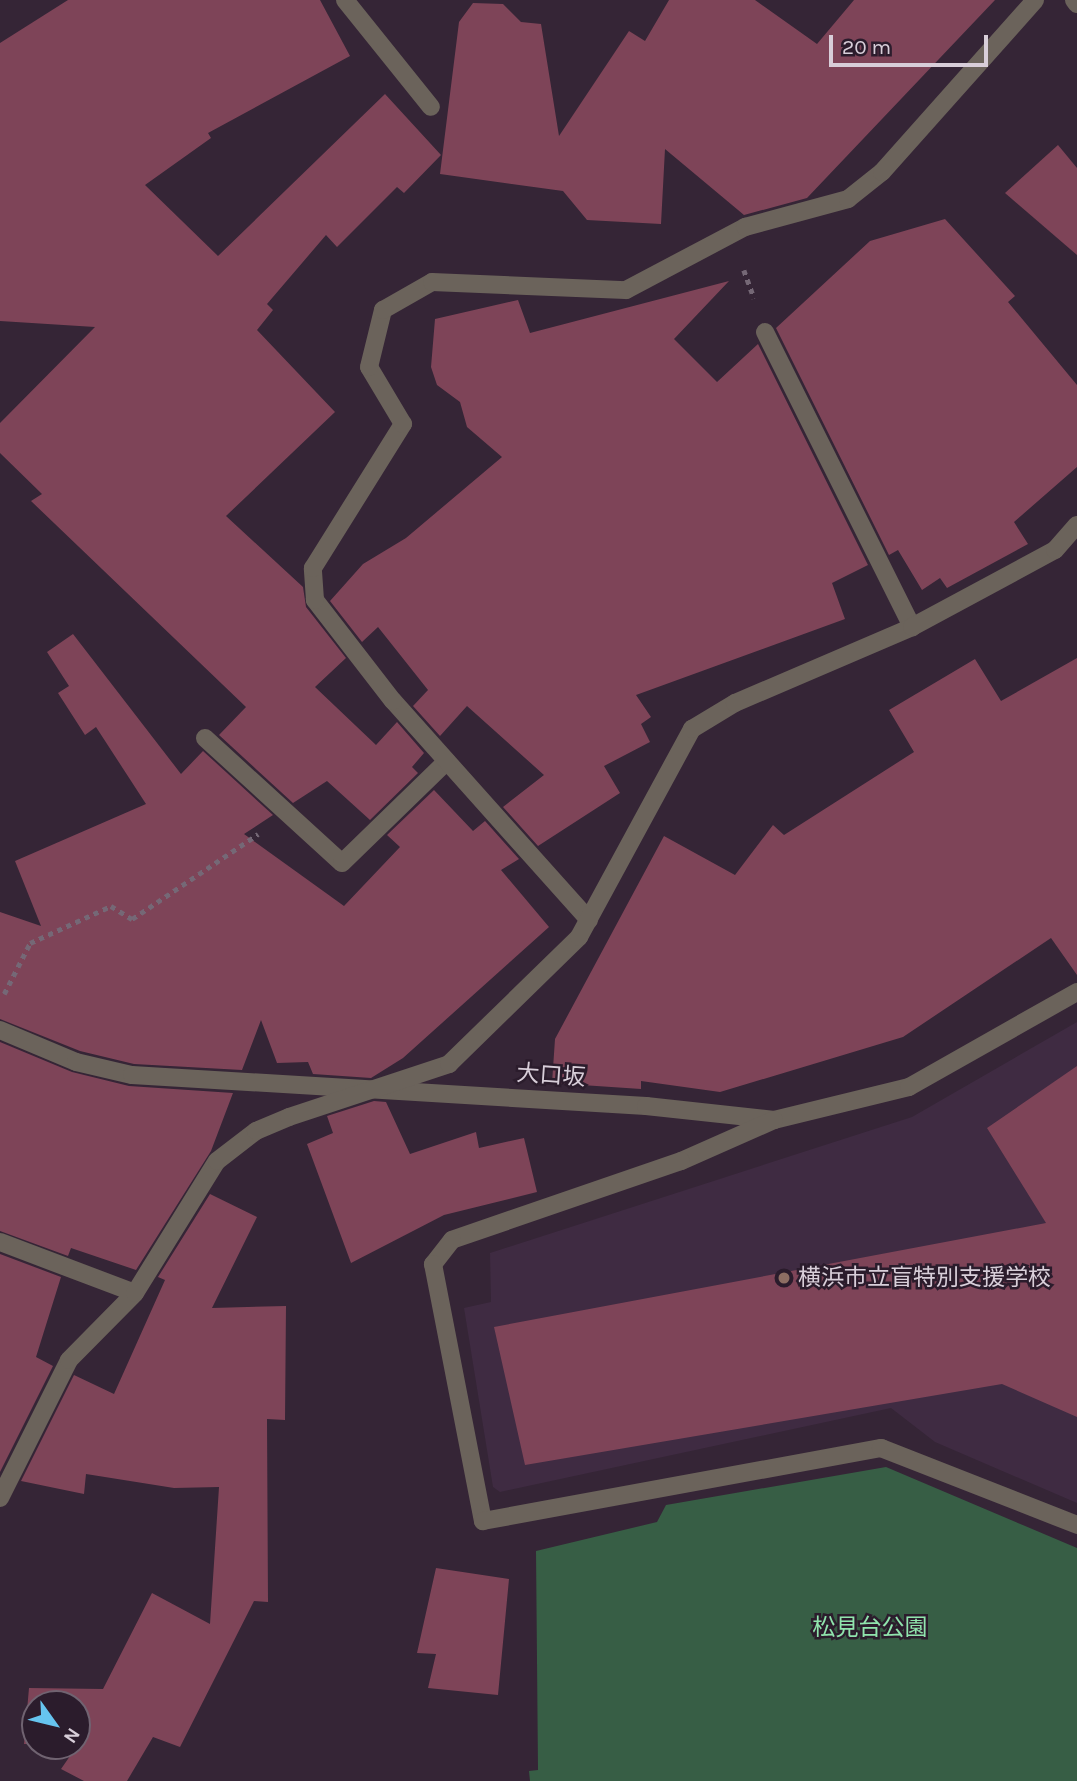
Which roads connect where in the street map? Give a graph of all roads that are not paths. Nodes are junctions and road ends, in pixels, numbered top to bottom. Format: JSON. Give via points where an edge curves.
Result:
{"nodes":[{"id":1,"x":345,"y":0,"type":"edge"},
{"id":2,"x":1035,"y":0,"type":"edge"},
{"id":3,"x":431,"y":107,"type":"dead end"},
{"id":4,"x":765,"y":332,"type":"road end"},
{"id":5,"x":1077,"y":525,"type":"edge"},
{"id":6,"x":912,"y":626,"type":"junction"},
{"id":7,"x":205,"y":738,"type":"dead end"},
{"id":8,"x":447,"y":761,"type":"junction"},
{"id":9,"x":589,"y":920,"type":"junction"},
{"id":10,"x":1077,"y":992,"type":"edge"},
{"id":11,"x":0,"y":1030,"type":"edge"},
{"id":12,"x":379,"y":1089,"type":"junction"},
{"id":13,"x":774,"y":1120,"type":"junction"},
{"id":14,"x":0,"y":1242,"type":"edge"},
{"id":15,"x":135,"y":1293,"type":"junction"},
{"id":16,"x":0,"y":1498,"type":"edge"},
{"id":17,"x":1077,"y":1525,"type":"edge"}],
"edges":[{"from":1,"to":3,"type":"street"},
{"from":2,"to":8,"type":"street","via":[[882,172],[848,199],[732,234],[626,290],[432,282],[383,310],[369,368],[403,424],[313,568],[315,600]]},
{"from":4,"to":6,"type":"street"},
{"from":5,"to":6,"type":"street","via":[[1055,550]]},
{"from":6,"to":9,"type":"street","via":[[735,704],[692,729]]},
{"from":7,"to":8,"type":"street","via":[[342,863]]},
{"from":8,"to":9,"type":"street"},
{"from":9,"to":12,"type":"street","via":[[579,937],[449,1064]]},
{"from":10,"to":13,"type":"street","name":"大口坂","via":[[909,1087]]},
{"from":11,"to":12,"type":"street","name":"大口坂","via":[[76,1062],[132,1075]]},
{"from":12,"to":13,"type":"street","name":"大口坂"},
{"from":12,"to":15,"type":"street","via":[[256,1131],[216,1161]]},
{"from":13,"to":17,"type":"street","via":[[681,1161],[452,1240],[433,1264],[484,1521],[881,1448]]},
{"from":14,"to":15,"type":"street"},
{"from":15,"to":16,"type":"street","via":[[69,1360]]}]}
